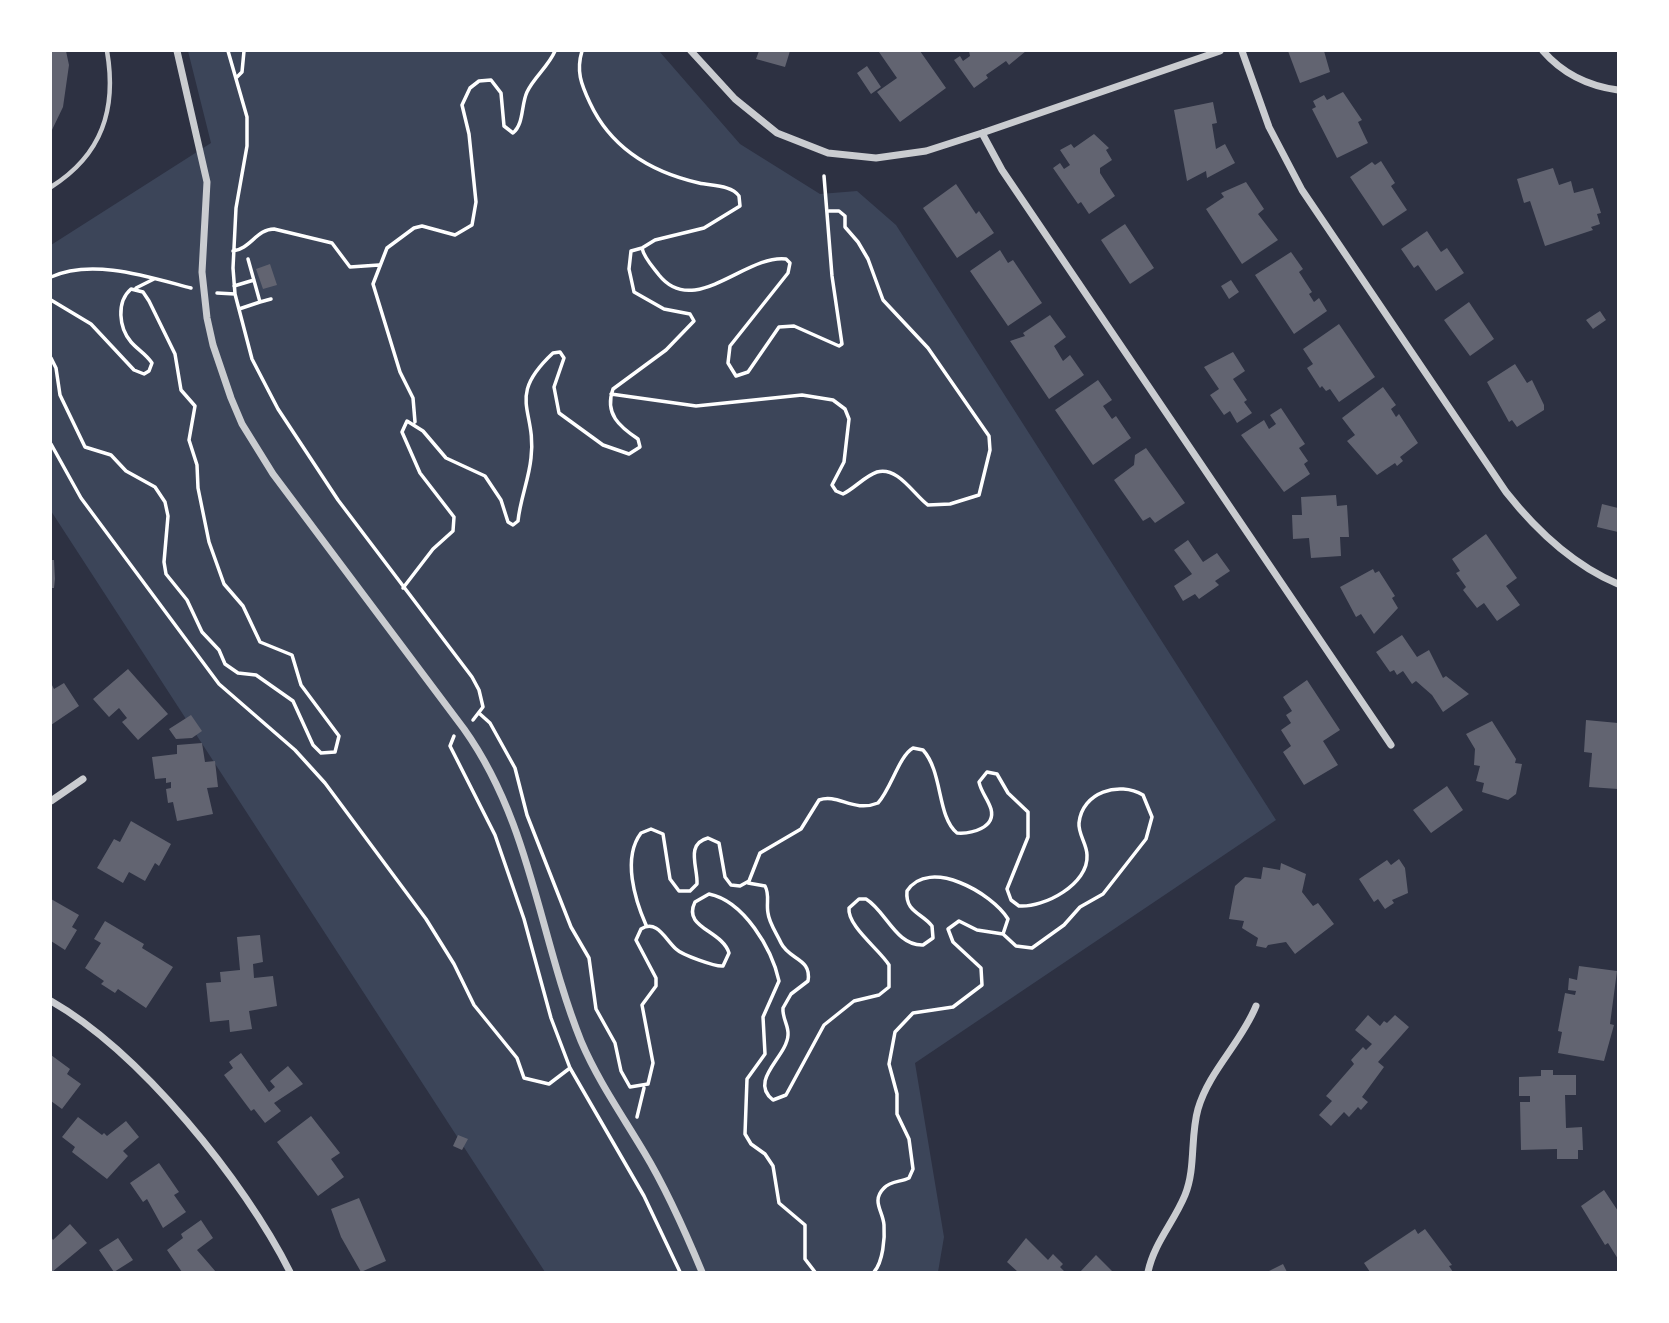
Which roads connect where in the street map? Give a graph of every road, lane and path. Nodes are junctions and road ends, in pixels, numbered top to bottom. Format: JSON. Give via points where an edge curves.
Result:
{"nodes":[{"id":1,"x":107,"y":51,"type":"edge"},
{"id":2,"x":177,"y":51,"type":"edge"},
{"id":3,"x":228,"y":51,"type":"edge"},
{"id":4,"x":244,"y":51,"type":"edge"},
{"id":5,"x":555,"y":51,"type":"edge"},
{"id":6,"x":582,"y":51,"type":"edge"},
{"id":7,"x":691,"y":51,"type":"edge"},
{"id":8,"x":1220,"y":51,"type":"edge"},
{"id":9,"x":1242,"y":51,"type":"edge"},
{"id":10,"x":1543,"y":51,"type":"edge"},
{"id":11,"x":237,"y":77,"type":"junction"},
{"id":12,"x":1618,"y":90,"type":"edge"},
{"id":13,"x":982,"y":134,"type":"junction"},
{"id":14,"x":824,"y":176,"type":"dead end"},
{"id":15,"x":51,"y":187,"type":"edge"},
{"id":16,"x":829,"y":211,"type":"junction"},
{"id":17,"x":642,"y":248,"type":"junction"},
{"id":18,"x":233,"y":251,"type":"junction"},
{"id":19,"x":248,"y":259,"type":"dead end"},
{"id":20,"x":379,"y":265,"type":"junction"},
{"id":21,"x":51,"y":276,"type":"edge"},
{"id":22,"x":157,"y":278,"type":"junction"},
{"id":23,"x":254,"y":280,"type":"junction"},
{"id":24,"x":234,"y":286,"type":"junction"},
{"id":25,"x":191,"y":288,"type":"dead end"},
{"id":26,"x":134,"y":289,"type":"junction"},
{"id":27,"x":215,"y":293,"type":"dead end"},
{"id":28,"x":235,"y":294,"type":"junction"},
{"id":29,"x":271,"y":299,"type":"dead end"},
{"id":30,"x":51,"y":300,"type":"edge"},
{"id":31,"x":260,"y":302,"type":"junction"},
{"id":32,"x":239,"y":309,"type":"junction"},
{"id":33,"x":51,"y":358,"type":"edge"},
{"id":34,"x":611,"y":394,"type":"junction"},
{"id":35,"x":412,"y":414,"type":"junction"},
{"id":36,"x":407,"y":421,"type":"junction"},
{"id":37,"x":417,"y":425,"type":"junction"},
{"id":38,"x":51,"y":444,"type":"edge"},
{"id":39,"x":1618,"y":584,"type":"edge"},
{"id":40,"x":403,"y":587,"type":"junction"},
{"id":41,"x":480,"y":714,"type":"junction"},
{"id":42,"x":473,"y":720,"type":"dead end"},
{"id":43,"x":1391,"y":745,"type":"dead end"},
{"id":44,"x":83,"y":779,"type":"dead end"},
{"id":45,"x":51,"y":801,"type":"edge"},
{"id":46,"x":747,"y":883,"type":"junction"},
{"id":47,"x":646,"y":925,"type":"junction"},
{"id":48,"x":1003,"y":934,"type":"junction"},
{"id":49,"x":51,"y":1001,"type":"edge"},
{"id":50,"x":1256,"y":1006,"type":"dead end"},
{"id":51,"x":570,"y":1068,"type":"dead end"},
{"id":52,"x":645,"y":1086,"type":"junction"},
{"id":53,"x":627,"y":1126,"type":"junction"},
{"id":54,"x":290,"y":1272,"type":"edge"},
{"id":55,"x":702,"y":1272,"type":"edge"},
{"id":56,"x":815,"y":1272,"type":"edge"},
{"id":57,"x":874,"y":1272,"type":"edge"},
{"id":58,"x":1148,"y":1272,"type":"edge"}],
"edges":[{"from":1,"to":15,"type":"lane","via":[[111,87],[105,124],[71,175]]},
{"from":2,"to":53,"type":"street","via":[[207,182],[202,272],[205,305],[230,398],[273,474],[488,767],[521,838],[580,1037]]},
{"from":3,"to":11,"type":"path"},
{"from":4,"to":11,"type":"path","via":[[242,72]]},
{"from":5,"to":20,"type":"path","via":[[527,93],[519,127],[513,133],[504,127],[501,93],[491,80],[479,82],[466,94],[462,108],[476,202],[472,225],[455,235],[418,226],[390,244]]},
{"from":6,"to":17,"type":"path","via":[[580,81],[601,127],[618,145],[657,169],[732,190],[739,196],[740,206],[712,225],[655,240]]},
{"from":7,"to":13,"type":"street","via":[[757,120],[828,153],[900,156]]},
{"from":8,"to":13,"type":"street"},
{"from":9,"to":39,"type":"street","via":[[1269,127],[1302,190],[1506,492],[1554,543]]},
{"from":10,"to":12,"type":"street","via":[[1588,84]]},
{"from":11,"to":18,"type":"path","via":[[248,133]]},
{"from":13,"to":43,"type":"street"},
{"from":14,"to":16,"type":"path"},
{"from":16,"to":17,"type":"path","via":[[842,344],[794,326],[779,327],[741,377],[728,363],[730,345],[788,274],[788,260],[773,258],[723,281],[686,290],[662,279]]},
{"from":16,"to":34,"type":"path","via":[[845,216],[845,227],[868,259],[883,300],[928,348],[989,436],[990,450],[976,498],[929,505],[894,474],[883,472],[843,494],[835,491],[832,485],[844,462],[849,419],[842,405],[825,398],[779,396],[696,406]]},
{"from":17,"to":34,"type":"path","via":[[631,251],[628,260],[634,292],[664,309],[690,314],[694,321],[666,350],[617,383]]},
{"from":18,"to":20,"type":"path","via":[[274,229],[332,243],[349,267]]},
{"from":18,"to":24,"type":"path"},
{"from":19,"to":23,"type":"path"},
{"from":20,"to":35,"type":"path","via":[[373,288],[413,398]]},
{"from":21,"to":22,"type":"path","via":[[77,270]]},
{"from":22,"to":25,"type":"path"},
{"from":22,"to":26,"type":"path"},
{"from":23,"to":24,"type":"path"},
{"from":23,"to":31,"type":"path"},
{"from":24,"to":28,"type":"path"},
{"from":26,"to":30,"type":"path","via":[[125,295],[121,316],[128,339],[152,363],[144,374],[134,370],[91,324]]},
{"from":26,"to":33,"type":"path","via":[[149,301],[175,354],[181,390],[195,406],[190,443],[206,528],[222,580],[245,610],[260,642],[292,655],[301,685],[339,736],[335,752],[321,753],[313,745],[293,701],[256,675],[238,673],[225,664],[166,574],[169,527],[165,502],[150,483],[127,471],[111,455],[88,451],[80,441],[60,396]]},
{"from":27,"to":28,"type":"path"},
{"from":28,"to":32,"type":"path"},
{"from":29,"to":31,"type":"path"},
{"from":31,"to":32,"type":"path"},
{"from":32,"to":40,"type":"path","via":[[252,359],[278,409]]},
{"from":34,"to":37,"type":"path","via":[[615,420],[640,442],[635,453],[603,445],[559,413],[554,387],[564,362],[560,352],[553,353],[533,376],[525,401],[532,443],[530,465],[518,522],[513,525],[485,476],[446,458]]},
{"from":35,"to":36,"type":"path"},
{"from":35,"to":37,"type":"path"},
{"from":36,"to":37,"type":"path"},
{"from":36,"to":40,"type":"path","via":[[402,432],[408,451],[454,517],[453,531]]},
{"from":38,"to":51,"type":"path","via":[[81,498],[219,684],[295,750],[325,783],[426,919],[474,1005],[517,1058],[524,1078],[549,1083]]},
{"from":40,"to":41,"type":"path","via":[[472,677],[482,698]]},
{"from":41,"to":42,"type":"path"},
{"from":41,"to":52,"type":"path","via":[[516,768],[527,815],[571,927],[589,958],[596,1009],[615,1043],[624,1080],[633,1088]]},
{"from":44,"to":45,"type":"street"},
{"from":46,"to":47,"type":"path","via":[[735,887],[728,882],[719,843],[708,838],[694,849],[694,889],[679,891],[670,879],[663,834],[646,830],[636,840],[632,869],[634,894]]},
{"from":46,"to":48,"type":"path","via":[[765,886],[769,918],[782,945],[803,961],[808,972],[807,981],[783,1008],[788,1039],[764,1083],[773,1100],[786,1095],[828,1020],[854,1001],[879,995],[889,987],[889,965],[850,918],[853,903],[866,899],[902,936],[923,945],[933,938],[932,926],[911,909],[907,891],[920,879],[942,875],[1000,908],[1008,919]]},
{"from":46,"to":48,"type":"path","via":[[760,853],[801,830],[819,800],[831,798],[857,807],[878,803],[912,748],[923,750],[930,759],[948,823],[957,833],[979,830],[990,820],[990,807],[979,782],[987,772],[997,774],[1008,793],[1026,809],[1028,837],[1007,888],[1019,906],[1051,898],[1081,873],[1087,855],[1079,823],[1094,797],[1118,788],[1143,794],[1150,810],[1150,832],[1103,894],[1080,907],[1032,948],[1016,946]]},
{"from":47,"to":52,"type":"path","via":[[636,940],[656,982],[642,1005],[653,1063],[651,1080]]},
{"from":47,"to":56,"type":"path","via":[[659,930],[682,953],[723,966],[729,953],[724,941],[695,923],[692,916],[695,902],[709,894],[734,905],[765,942],[779,981],[763,1017],[765,1054],[747,1079],[745,1134],[773,1166],[779,1203],[805,1225],[805,1259]]},
{"from":48,"to":57,"type":"path","via":[[977,930],[959,921],[950,925],[950,938],[981,968],[982,985],[953,1007],[914,1013],[895,1032],[889,1064],[913,1169],[909,1178],[887,1185],[879,1195],[883,1254]]},
{"from":49,"to":54,"type":"street","via":[[111,1045],[166,1100],[228,1174]]},
{"from":50,"to":58,"type":"street","via":[[1204,1094],[1194,1125],[1186,1193],[1161,1236]]},
{"from":52,"to":53,"type":"path","via":[[637,1117]]},
{"from":53,"to":55,"type":"street","via":[[668,1195]]}]}
